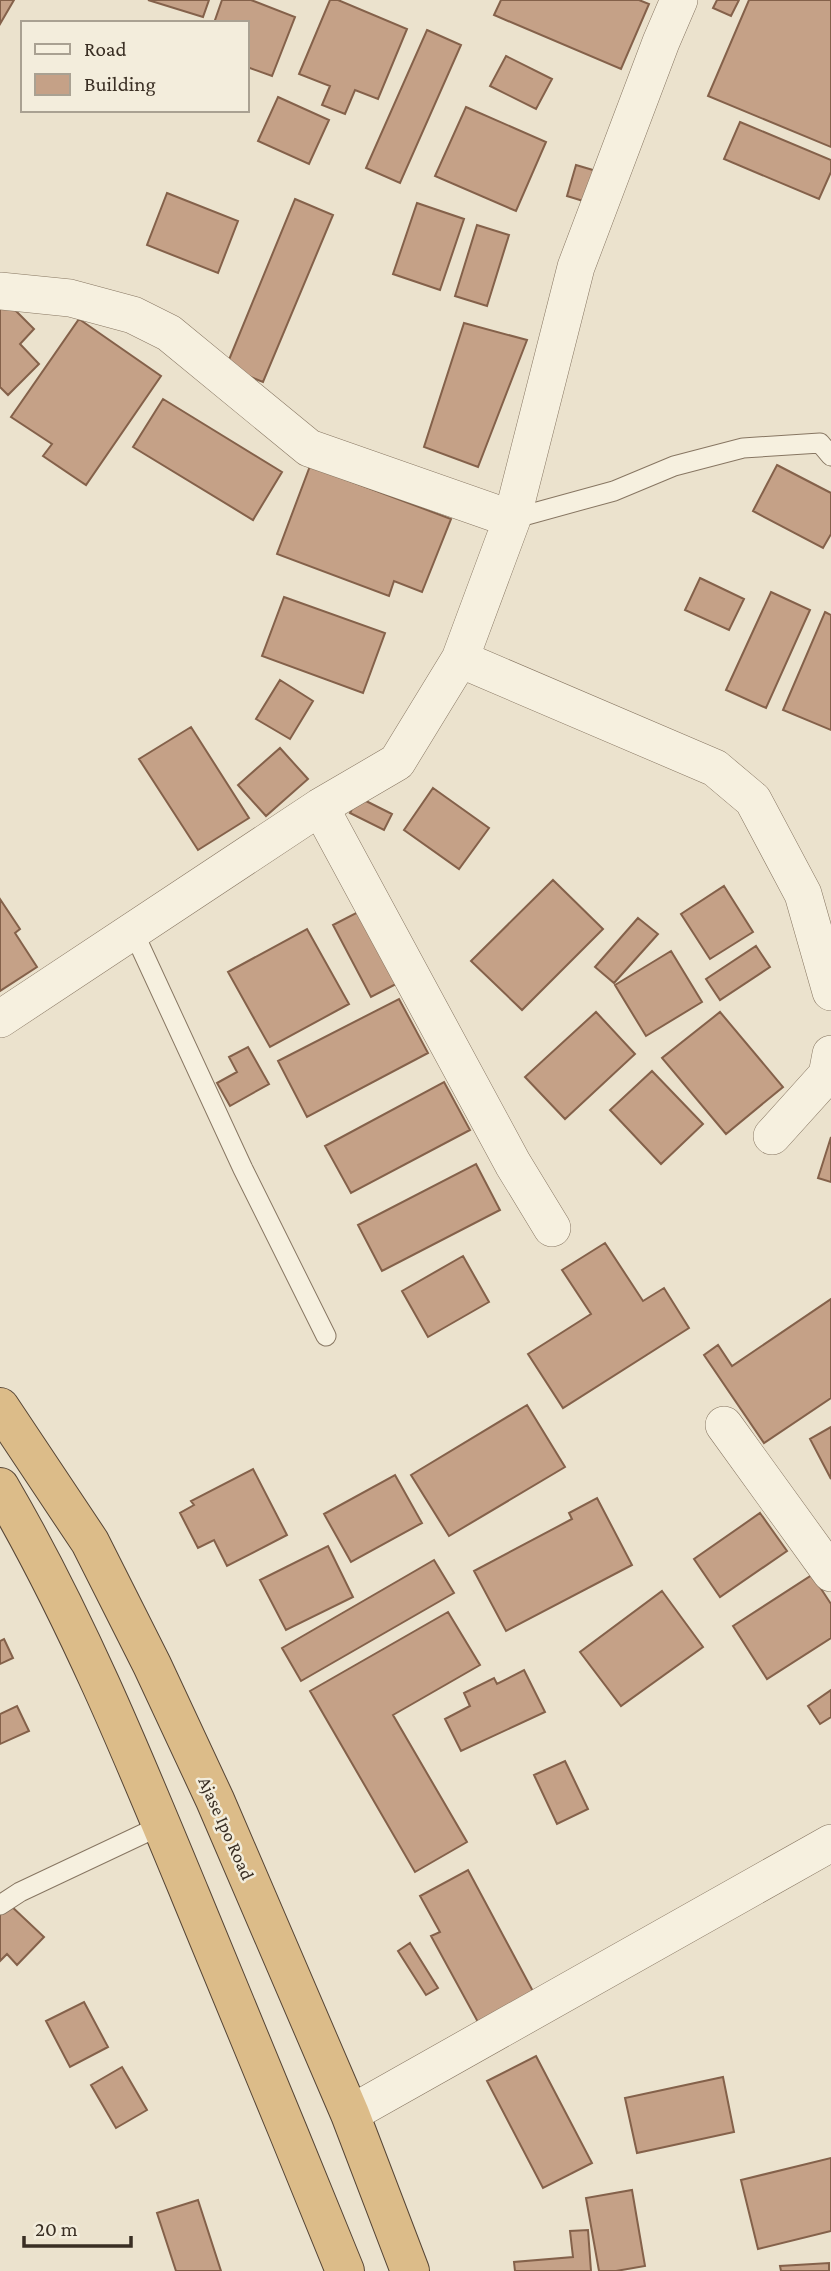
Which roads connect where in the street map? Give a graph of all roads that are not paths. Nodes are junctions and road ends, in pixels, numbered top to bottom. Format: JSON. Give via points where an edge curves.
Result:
{"nodes":[{"id":1,"x":679,"y":0,"type":"edge"},
{"id":2,"x":0,"y":292,"type":"edge"},
{"id":3,"x":828,"y":446,"type":"edge"},
{"id":4,"x":512,"y":519,"type":"junction"},
{"id":5,"x":460,"y":659,"type":"junction"},
{"id":6,"x":320,"y":807,"type":"junction"},
{"id":7,"x":133,"y":931,"type":"junction"},
{"id":8,"x":831,"y":992,"type":"edge"},
{"id":9,"x":0,"y":1019,"type":"edge"},
{"id":10,"x":831,"y":1054,"type":"edge"},
{"id":11,"x":772,"y":1136,"type":"dead end"},
{"id":12,"x":552,"y":1228,"type":"dead end"},
{"id":13,"x":326,"y":1336,"type":"dead end"},
{"id":14,"x":0,"y":1407,"type":"edge"},
{"id":15,"x":724,"y":1425,"type":"dead end"},
{"id":16,"x":0,"y":1487,"type":"edge"},
{"id":17,"x":831,"y":1573,"type":"edge"},
{"id":18,"x":162,"y":1825,"type":"junction"},
{"id":19,"x":831,"y":1843,"type":"edge"},
{"id":20,"x":0,"y":1905,"type":"edge"},
{"id":21,"x":350,"y":2114,"type":"junction"},
{"id":22,"x":345,"y":2271,"type":"edge"},
{"id":23,"x":410,"y":2271,"type":"edge"}],
"edges":[{"from":1,"to":4,"type":"street","via":[[576,267]]},
{"from":2,"to":4,"type":"street","via":[[71,298],[133,315],[169,333],[309,449]]},
{"from":3,"to":4,"type":"lane","via":[[743,449],[674,466],[614,491]]},
{"from":4,"to":5,"type":"street"},
{"from":5,"to":6,"type":"street","via":[[397,762]]},
{"from":5,"to":8,"type":"street","via":[[715,768],[753,800],[803,894]]},
{"from":6,"to":7,"type":"street"},
{"from":6,"to":12,"type":"street"},
{"from":7,"to":9,"type":"street"},
{"from":7,"to":13,"type":"lane"},
{"from":10,"to":11,"type":"street","via":[[827,1075]]},
{"from":14,"to":21,"type":"highway","name":"Ajase Ipo Road","via":[[90,1542],[152,1665]]},
{"from":15,"to":17,"type":"street"},
{"from":16,"to":18,"type":"highway","via":[[98,1677]]},
{"from":18,"to":20,"type":"lane"},
{"from":18,"to":22,"type":"highway"},
{"from":19,"to":21,"type":"street"},
{"from":21,"to":23,"type":"highway","name":"Ajase Ipo Road"}]}
